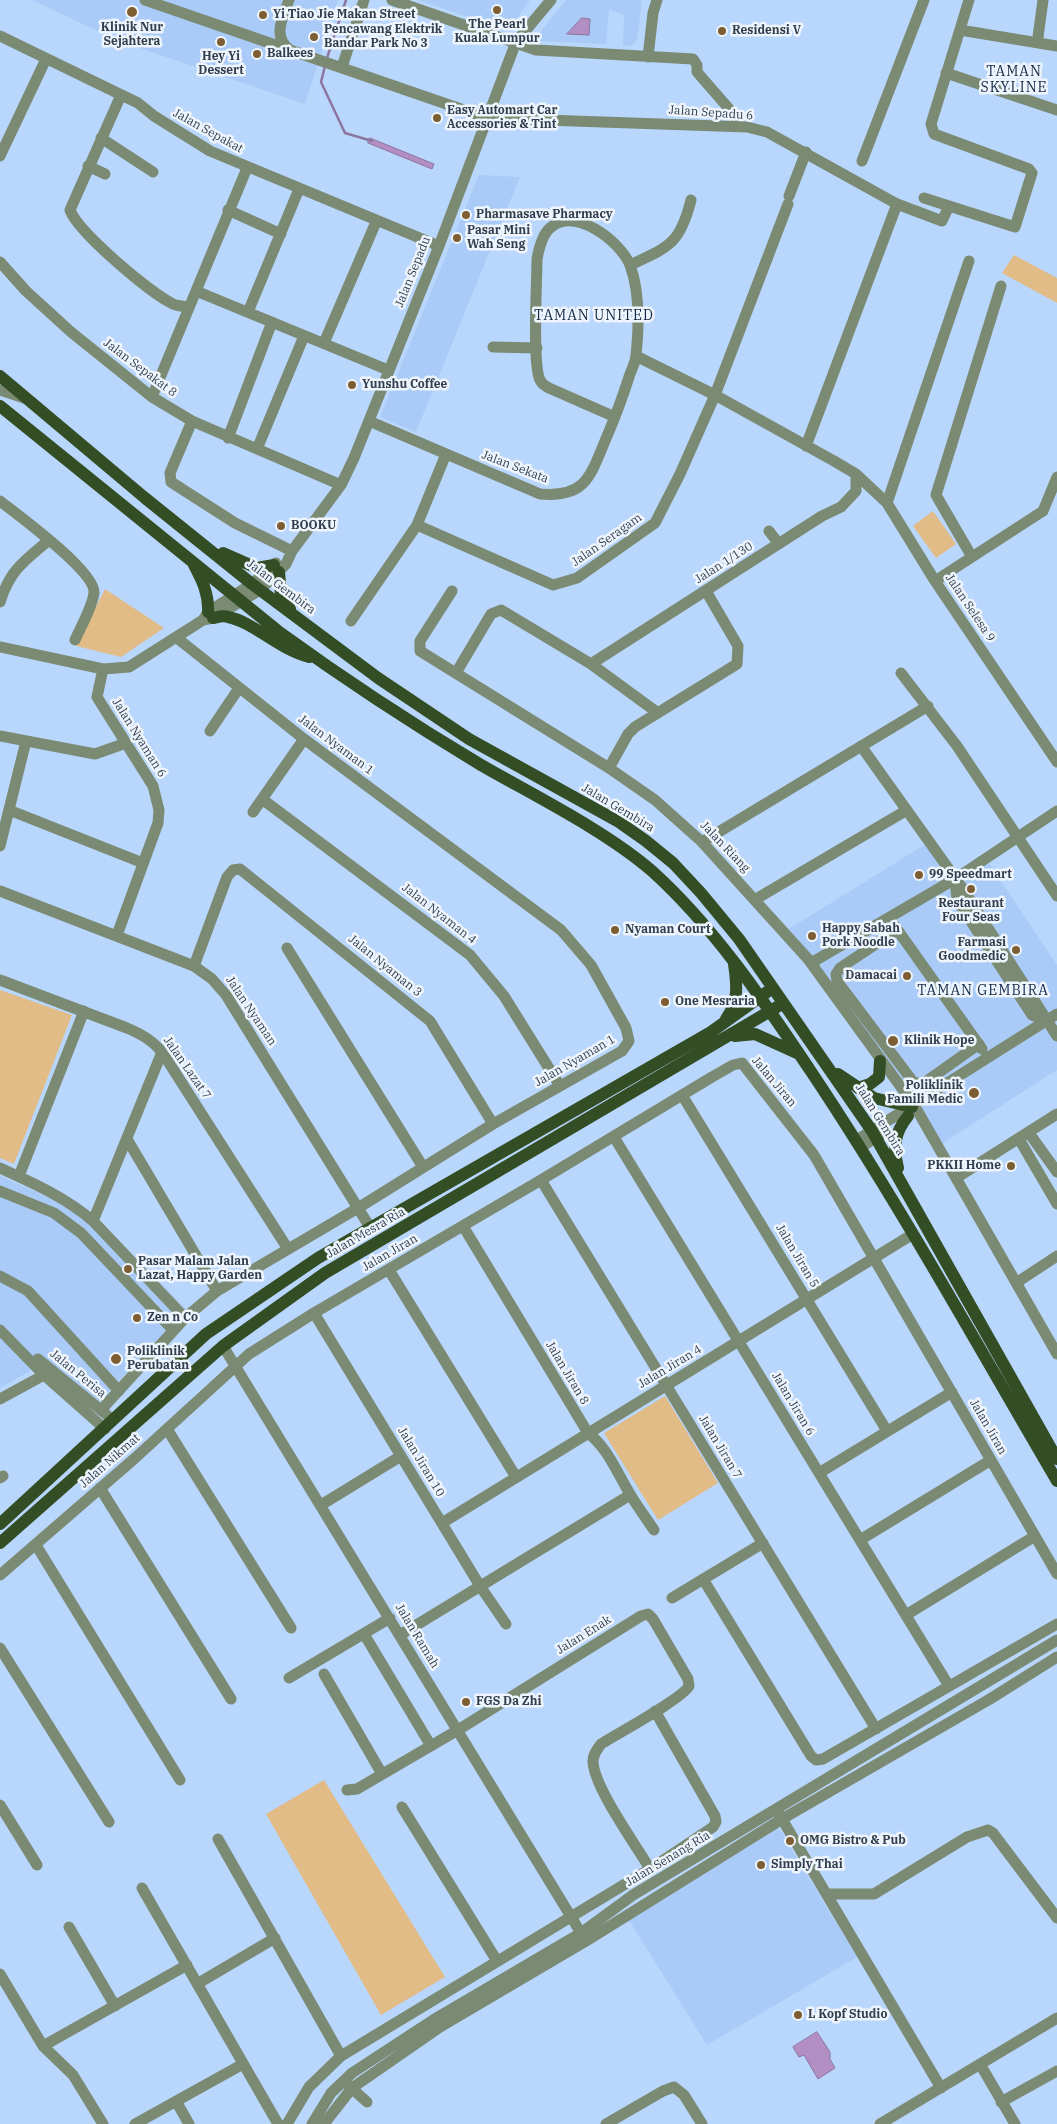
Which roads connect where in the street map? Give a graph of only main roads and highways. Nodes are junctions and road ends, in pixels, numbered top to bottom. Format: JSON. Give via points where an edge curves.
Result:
{"nodes":[{"id":1,"x":0,"y":376,"type":"edge"},
{"id":2,"x":0,"y":406,"type":"edge"},
{"id":3,"x":208,"y":548,"type":"junction"},
{"id":4,"x":192,"y":561,"type":"junction"},
{"id":5,"x":292,"y":613,"type":"junction"},
{"id":6,"x":316,"y":658,"type":"junction"},
{"id":7,"x":734,"y":961,"type":"junction"},
{"id":8,"x":774,"y":987,"type":"junction"},
{"id":9,"x":761,"y":997,"type":"junction"},
{"id":10,"x":784,"y":1002,"type":"junction"},
{"id":11,"x":770,"y":1012,"type":"junction"},
{"id":12,"x":724,"y":1023,"type":"junction"},
{"id":13,"x":726,"y":1038,"type":"junction"},
{"id":14,"x":800,"y":1054,"type":"junction"},
{"id":15,"x":880,"y":1061,"type":"road end"},
{"id":16,"x":832,"y":1070,"type":"junction"},
{"id":17,"x":858,"y":1088,"type":"junction"},
{"id":18,"x":901,"y":1180,"type":"junction"},
{"id":19,"x":227,"y":1318,"type":"junction"},
{"id":20,"x":224,"y":1346,"type":"junction"},
{"id":21,"x":187,"y":1352,"type":"junction"},
{"id":22,"x":134,"y":1424,"type":"junction"},
{"id":23,"x":111,"y":1426,"type":"junction"},
{"id":24,"x":102,"y":1454,"type":"junction"},
{"id":25,"x":1057,"y":1460,"type":"edge"},
{"id":26,"x":1057,"y":1481,"type":"edge"},
{"id":27,"x":0,"y":1524,"type":"edge"},
{"id":28,"x":0,"y":1543,"type":"edge"}],
"edges":[{"from":1,"to":3,"type":"main road","name":"Jalan Gembira"},
{"from":2,"to":4,"type":"main road"},
{"from":3,"to":5,"type":"main road","name":"Jalan Gembira"},
{"from":3,"to":5,"type":"main road","via":[[257,568],[276,568],[281,595]]},
{"from":4,"to":6,"type":"main road"},
{"from":4,"to":6,"type":"main road","via":[[208,597],[208,616],[231,617],[295,654]]},
{"from":5,"to":8,"type":"main road","name":"Jalan Gembira","via":[[378,678],[469,739],[646,840],[701,893]]},
{"from":6,"to":7,"type":"main road","via":[[422,729],[578,821],[648,868],[695,914]]},
{"from":7,"to":9,"type":"main road"},
{"from":7,"to":12,"type":"main road","via":[[736,998]]},
{"from":8,"to":9,"type":"main road","name":"Jalan Mesra Ria"},
{"from":8,"to":10,"type":"main road","name":"Jalan Gembira"},
{"from":9,"to":11,"type":"main road"},
{"from":9,"to":12,"type":"main road","name":"Jalan Mesra Ria"},
{"from":10,"to":11,"type":"main road","name":"Jalan Mesra Ria"},
{"from":10,"to":16,"type":"main road","name":"Jalan Gembira"},
{"from":11,"to":13,"type":"main road","name":"Jalan Mesra Ria"},
{"from":11,"to":14,"type":"main road"},
{"from":12,"to":19,"type":"main road","name":"Jalan Mesra Ria","via":[[318,1258]]},
{"from":13,"to":14,"type":"main road","via":[[755,1034]]},
{"from":13,"to":20,"type":"main road","name":"Jalan Mesra Ria","via":[[325,1273]]},
{"from":14,"to":26,"type":"main road","via":[[859,1144]]},
{"from":15,"to":17,"type":"main road","via":[[879,1077]]},
{"from":16,"to":17,"type":"main road"},
{"from":16,"to":18,"type":"main road","name":"Jalan Gembira"},
{"from":17,"to":18,"type":"main road","via":[[913,1110],[895,1140]]},
{"from":18,"to":25,"type":"main road","name":"Jalan Gembira"},
{"from":19,"to":20,"type":"main road","via":[[222,1334]]},
{"from":19,"to":21,"type":"main road","name":"Jalan Mesra Ria"},
{"from":20,"to":21,"type":"main road","via":[[205,1346]]},
{"from":20,"to":22,"type":"main road","name":"Jalan Mesra Ria"},
{"from":21,"to":23,"type":"main road","name":"Jalan Mesra Ria"},
{"from":22,"to":23,"type":"main road"},
{"from":22,"to":24,"type":"main road","name":"Jalan Mesra Ria"},
{"from":23,"to":24,"type":"main road"},
{"from":23,"to":27,"type":"main road","name":"Jalan Mesra Ria"},
{"from":24,"to":28,"type":"main road","name":"Jalan Mesra Ria"}]}
